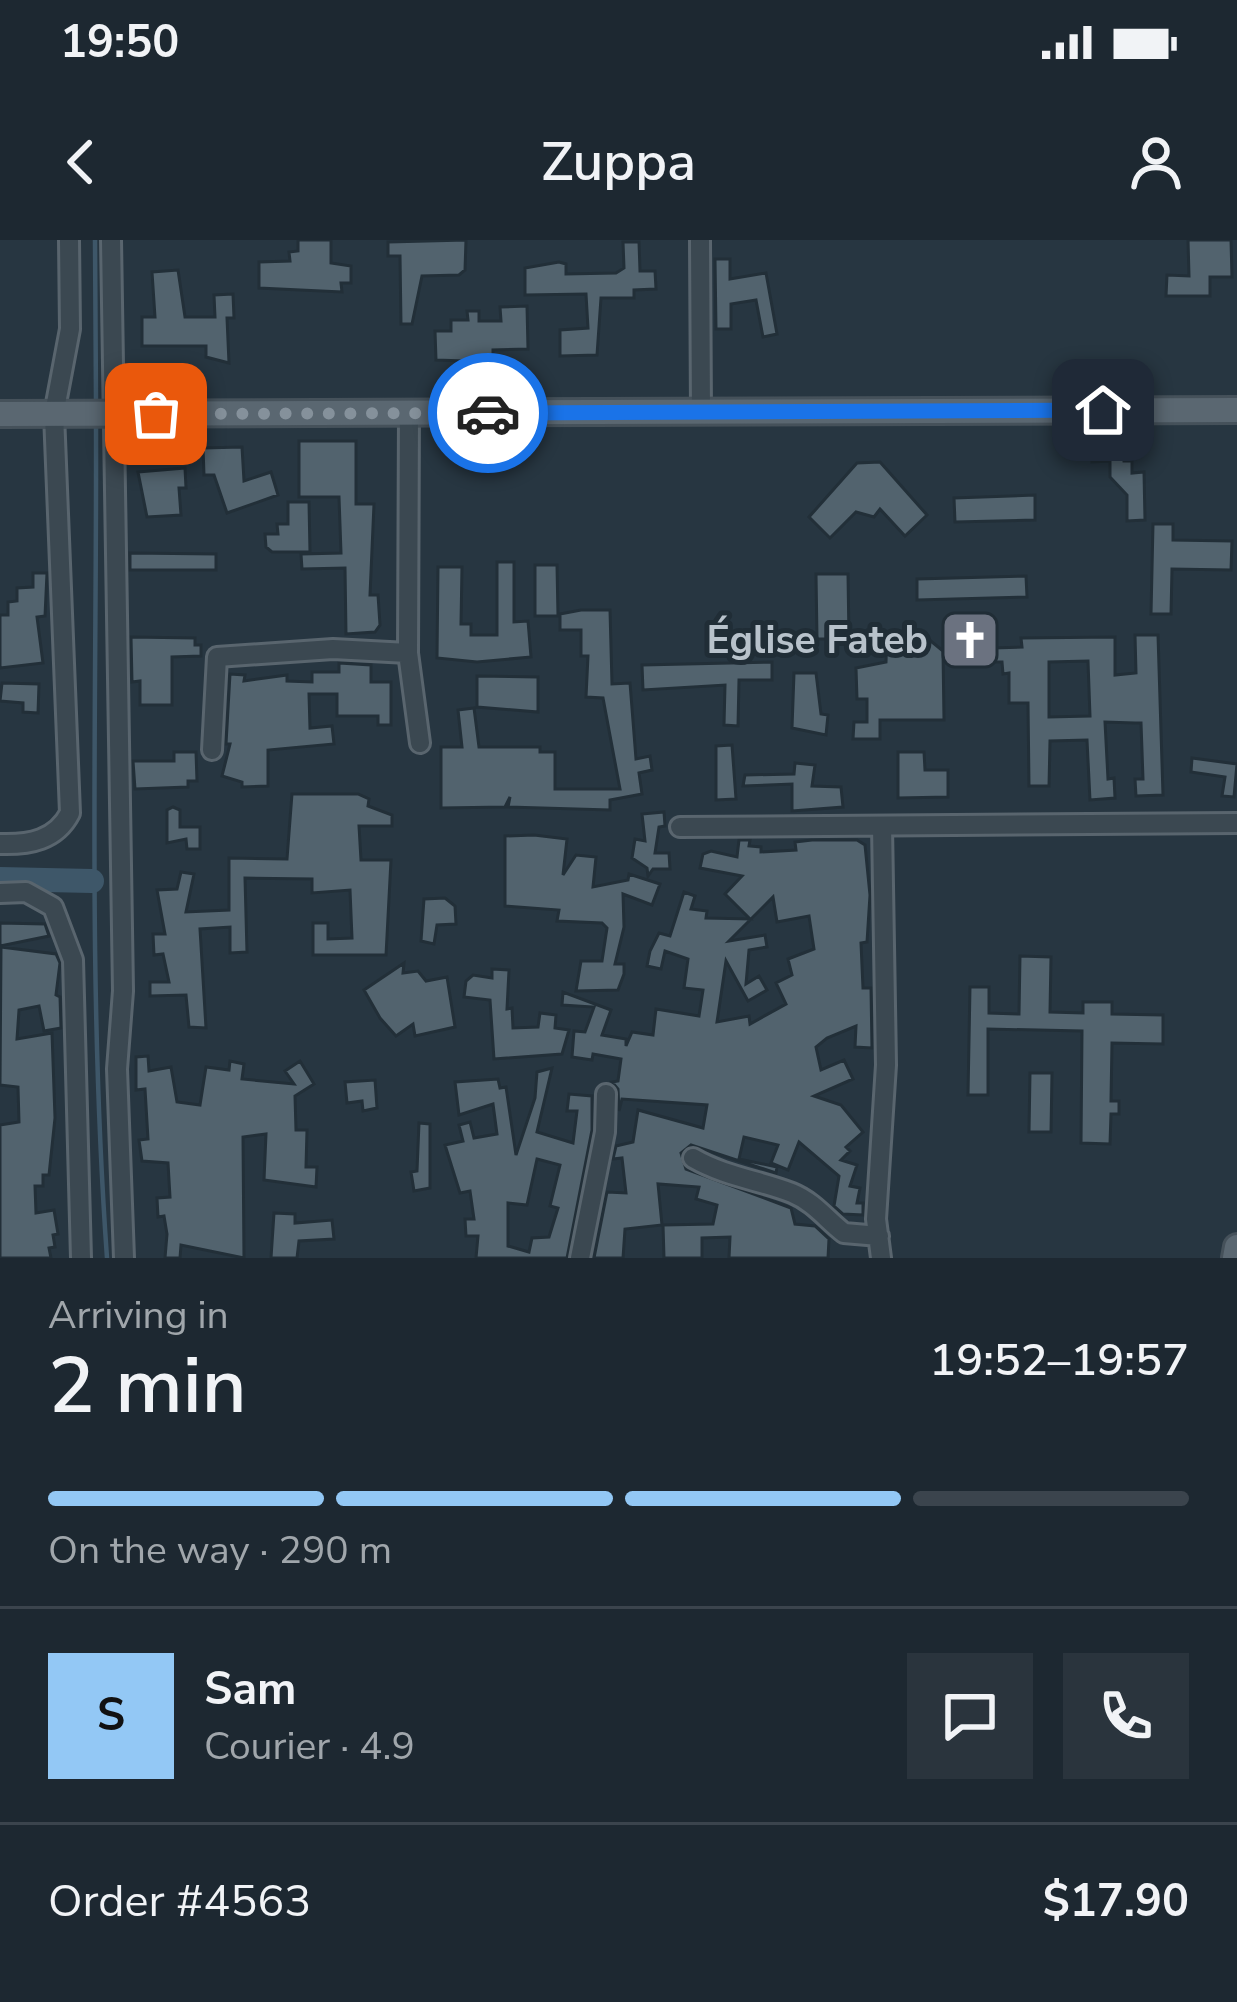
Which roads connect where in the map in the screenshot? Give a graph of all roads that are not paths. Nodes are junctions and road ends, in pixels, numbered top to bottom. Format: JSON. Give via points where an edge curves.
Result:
{"nodes":[{"id":1,"x":69,"y":240,"type":"edge"},
{"id":2,"x":111,"y":240,"type":"edge"},
{"id":3,"x":700,"y":240,"type":"edge"},
{"id":4,"x":1237,"y":410,"type":"edge"},
{"id":5,"x":409,"y":413,"type":"junction"},
{"id":6,"x":701,"y":413,"type":"junction"},
{"id":7,"x":0,"y":414,"type":"edge"},
{"id":8,"x":60,"y":414,"type":"junction"},
{"id":9,"x":111,"y":414,"type":"junction"},
{"id":10,"x":408,"y":652,"type":"junction"},
{"id":11,"x":420,"y":743,"type":"dead end"},
{"id":12,"x":212,"y":750,"type":"dead end"},
{"id":13,"x":1237,"y":823,"type":"edge"},
{"id":14,"x":882,"y":826,"type":"junction"},
{"id":15,"x":680,"y":827,"type":"dead end"},
{"id":16,"x":0,"y":844,"type":"edge"},
{"id":17,"x":0,"y":893,"type":"edge"},
{"id":18,"x":606,"y":1094,"type":"dead end"},
{"id":19,"x":693,"y":1158,"type":"dead end"},
{"id":20,"x":879,"y":1236,"type":"junction"},
{"id":21,"x":1237,"y":1247,"type":"edge"},
{"id":22,"x":81,"y":1258,"type":"edge"},
{"id":23,"x":124,"y":1258,"type":"edge"},
{"id":24,"x":580,"y":1258,"type":"edge"},
{"id":25,"x":881,"y":1258,"type":"edge"},
{"id":26,"x":1235,"y":1258,"type":"edge"}],
"edges":[{"from":1,"to":8,"type":"street"},
{"from":2,"to":9,"type":"street"},
{"from":3,"to":6,"type":"street"},
{"from":4,"to":6,"type":"main road"},
{"from":5,"to":6,"type":"main road"},
{"from":5,"to":9,"type":"main road"},
{"from":5,"to":10,"type":"street"},
{"from":7,"to":8,"type":"main road"},
{"from":8,"to":9,"type":"main road"},
{"from":8,"to":16,"type":"street","via":[[70,812],[48,837]]},
{"from":9,"to":23,"type":"street"},
{"from":10,"to":11,"type":"street"},
{"from":10,"to":12,"type":"street","via":[[217,657]]},
{"from":13,"to":14,"type":"street"},
{"from":14,"to":15,"type":"street"},
{"from":14,"to":20,"type":"street"},
{"from":17,"to":22,"type":"street","via":[[26,892],[53,907],[73,960]]},
{"from":18,"to":24,"type":"street"},
{"from":19,"to":20,"type":"street","via":[[794,1194],[844,1233]]},
{"from":20,"to":25,"type":"street"},
{"from":21,"to":26,"type":"main road"}]}
